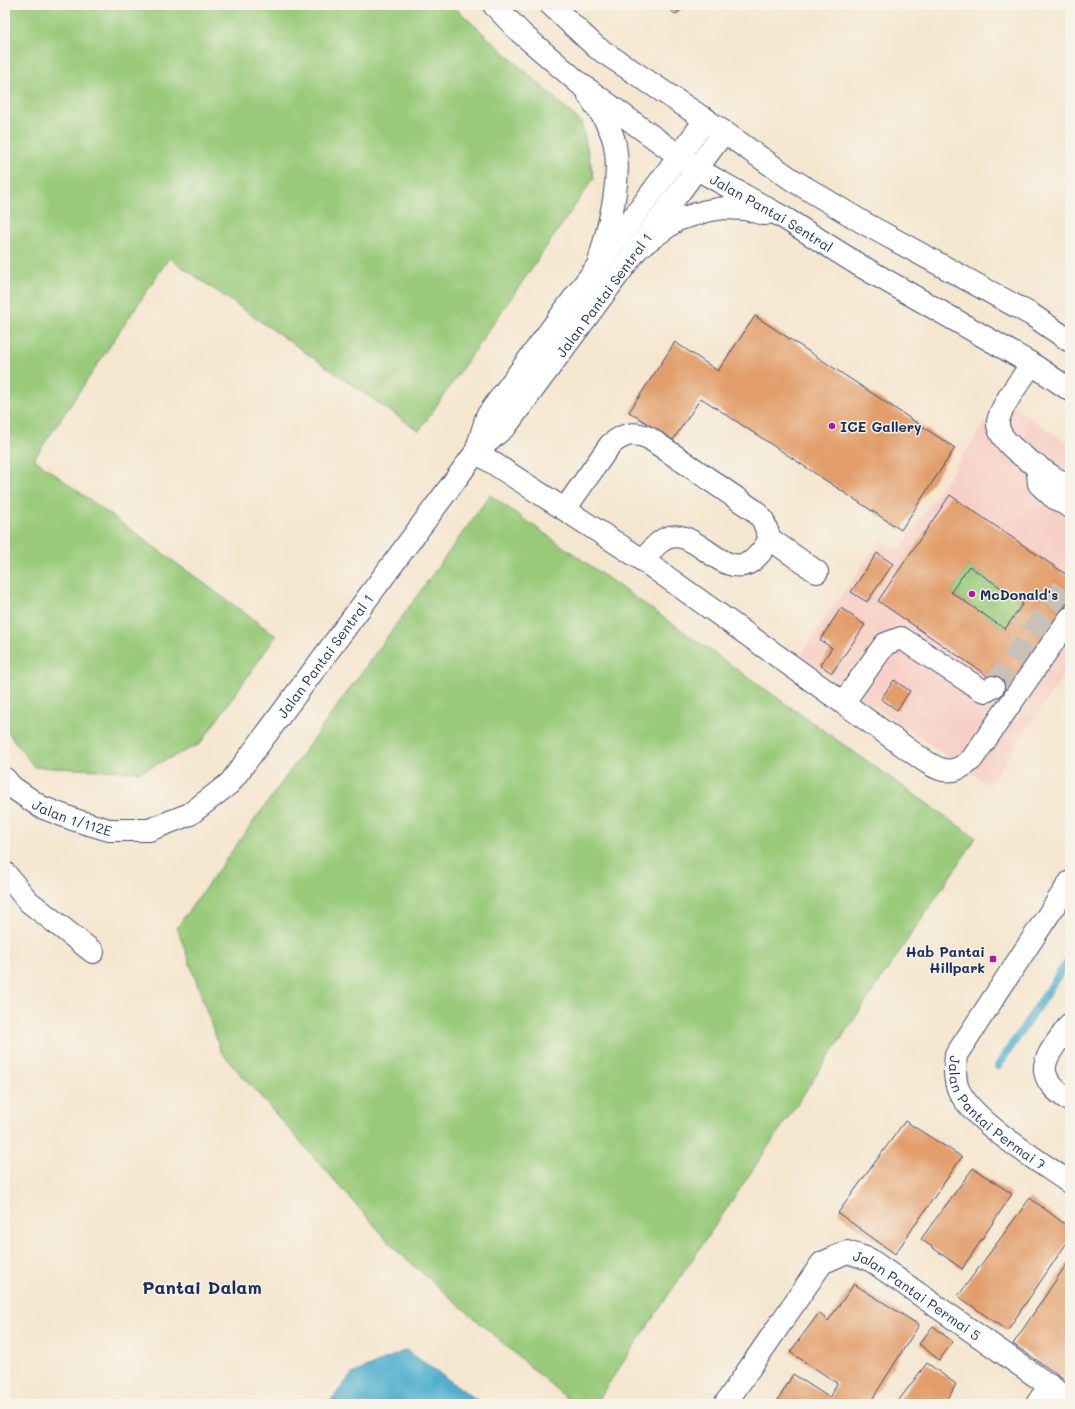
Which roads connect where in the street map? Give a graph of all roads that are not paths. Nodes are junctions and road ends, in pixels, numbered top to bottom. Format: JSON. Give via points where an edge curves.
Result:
{"nodes":[{"id":1,"x":494,"y":5,"type":"edge"},
{"id":2,"x":551,"y":5,"type":"edge"},
{"id":3,"x":578,"y":83,"type":"junction"},
{"id":4,"x":706,"y":119,"type":"junction"},
{"id":5,"x":724,"y":132,"type":"junction"},
{"id":6,"x":678,"y":156,"type":"junction"},
{"id":7,"x":697,"y":169,"type":"junction"},
{"id":8,"x":786,"y":219,"type":"junction"},
{"id":9,"x":638,"y":248,"type":"junction"},
{"id":10,"x":598,"y":266,"type":"junction"},
{"id":11,"x":1070,"y":341,"type":"edge"},
{"id":12,"x":1032,"y":364,"type":"junction"},
{"id":13,"x":1070,"y":390,"type":"edge"},
{"id":14,"x":476,"y":452,"type":"junction"},
{"id":15,"x":1037,"y":465,"type":"junction"},
{"id":16,"x":1070,"y":488,"type":"edge"},
{"id":17,"x":1070,"y":507,"type":"edge"},
{"id":18,"x":565,"y":509,"type":"junction"},
{"id":19,"x":770,"y":539,"type":"junction"},
{"id":20,"x":644,"y":561,"type":"junction"},
{"id":21,"x":817,"y":572,"type":"dead end"},
{"id":22,"x":1070,"y":618,"type":"edge"},
{"id":23,"x":993,"y":687,"type":"dead end"},
{"id":24,"x":843,"y":703,"type":"junction"},
{"id":25,"x":5,"y":779,"type":"edge"},
{"id":26,"x":149,"y":830,"type":"joint"},
{"id":27,"x":5,"y":873,"type":"edge"},
{"id":28,"x":1070,"y":882,"type":"edge"},
{"id":29,"x":93,"y":952,"type":"dead end"},
{"id":30,"x":1070,"y":1024,"type":"edge"},
{"id":31,"x":1070,"y":1101,"type":"edge"},
{"id":32,"x":1070,"y":1183,"type":"edge"},
{"id":33,"x":1050,"y":1385,"type":"junction"},
{"id":34,"x":1070,"y":1400,"type":"edge"},
{"id":35,"x":725,"y":1404,"type":"edge"},
{"id":36,"x":1037,"y":1404,"type":"edge"}],
"edges":[{"from":1,"to":3,"type":"street","name":"Jalan Pantai Sentral","via":[[521,33]]},
{"from":2,"to":4,"type":"street","via":[[596,47]]},
{"from":3,"to":6,"type":"street","name":"Jalan Pantai Sentral"},
{"from":3,"to":10,"type":"street","via":[[601,114],[615,143],[617,175]]},
{"from":4,"to":5,"type":"street"},
{"from":4,"to":6,"type":"street","name":"Jalan Pantai Sentral 1"},
{"from":5,"to":7,"type":"street","name":"Jalan Pantai Sentral 1"},
{"from":5,"to":11,"type":"street","via":[[791,179],[864,223],[1032,315]]},
{"from":6,"to":7,"type":"street","name":"Jalan Pantai Sentral"},
{"from":6,"to":10,"type":"street","name":"Jalan Pantai Sentral 1"},
{"from":7,"to":8,"type":"street","name":"Jalan Pantai Sentral"},
{"from":7,"to":9,"type":"street","name":"Jalan Pantai Sentral 1"},
{"from":8,"to":9,"type":"street","via":[[745,209],[724,208],[706,211],[677,220]]},
{"from":8,"to":12,"type":"street","name":"Jalan Pantai Sentral","via":[[859,265]]},
{"from":9,"to":14,"type":"street","name":"Jalan Pantai Sentral 1","via":[[506,426]]},
{"from":10,"to":14,"type":"street","name":"Jalan Pantai Sentral 1","via":[[487,416]]},
{"from":12,"to":13,"type":"street","name":"Jalan Pantai Sentral"},
{"from":12,"to":15,"type":"street","via":[[1006,404],[998,422],[1000,434],[1010,447]]},
{"from":14,"to":18,"type":"street"},
{"from":14,"to":26,"type":"street","name":"Jalan Pantai Sentral 1","via":[[230,783],[190,814]]},
{"from":15,"to":16,"type":"street"},
{"from":15,"to":17,"type":"street","via":[[1039,484]]},
{"from":18,"to":19,"type":"street","via":[[610,445],[628,434],[640,434],[755,511],[763,520]]},
{"from":18,"to":20,"type":"street"},
{"from":19,"to":20,"type":"street","via":[[752,561],[742,565],[731,565],[682,537],[661,540]]},
{"from":19,"to":21,"type":"street"},
{"from":20,"to":24,"type":"street"},
{"from":22,"to":24,"type":"street","via":[[972,759],[954,770],[943,770],[933,766]]},
{"from":23,"to":24,"type":"street","via":[[986,691],[980,690],[901,638],[885,644]]},
{"from":25,"to":26,"type":"street","name":"Jalan 1/112E","via":[[12,788],[41,808],[109,830]]},
{"from":27,"to":29,"type":"street","via":[[28,901]]},
{"from":28,"to":32,"type":"street","name":"Jalan Pantai Permai 7","via":[[956,1055],[954,1071],[957,1087],[974,1112]]},
{"from":30,"to":31,"type":"street","via":[[1050,1052],[1045,1063],[1045,1074],[1049,1084]]},
{"from":33,"to":34,"type":"street","name":"Jalan Pantai Permai 5"},
{"from":33,"to":35,"type":"street","name":"Jalan Pantai Permai 5","via":[[869,1259],[847,1252],[822,1262]]},
{"from":33,"to":36,"type":"street"}]}
